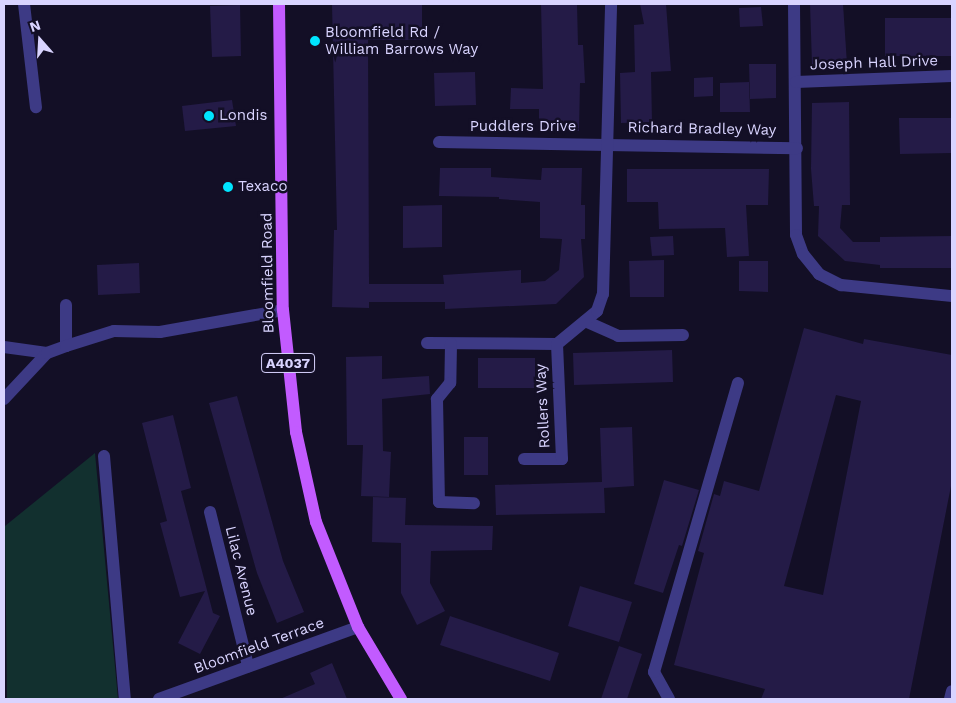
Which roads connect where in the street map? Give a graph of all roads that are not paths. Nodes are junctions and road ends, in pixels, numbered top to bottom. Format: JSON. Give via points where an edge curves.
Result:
{"nodes":[{"id":1,"x":24,"y":4,"type":"edge"},
{"id":2,"x":279,"y":4,"type":"edge"},
{"id":3,"x":612,"y":4,"type":"edge"},
{"id":4,"x":794,"y":4,"type":"edge"},
{"id":5,"x":952,"y":76,"type":"edge"},
{"id":6,"x":796,"y":82,"type":"junction"},
{"id":7,"x":36,"y":107,"type":"dead end"},
{"id":8,"x":439,"y":142,"type":"dead end"},
{"id":9,"x":606,"y":144,"type":"junction"},
{"id":10,"x":797,"y":148,"type":"junction"},
{"id":11,"x":952,"y":296,"type":"edge"},
{"id":12,"x":66,"y":305,"type":"dead end"},
{"id":13,"x":283,"y":310,"type":"junction"},
{"id":14,"x":585,"y":321,"type":"junction"},
{"id":15,"x":682,"y":335,"type":"dead end"},
{"id":16,"x":427,"y":343,"type":"dead end"},
{"id":17,"x":451,"y":344,"type":"junction"},
{"id":18,"x":556,"y":344,"type":"junction"},
{"id":19,"x":66,"y":346,"type":"junction"},
{"id":20,"x":4,"y":348,"type":"edge"},
{"id":21,"x":47,"y":352,"type":"junction"},
{"id":22,"x":738,"y":383,"type":"dead end"},
{"id":23,"x":4,"y":399,"type":"edge"},
{"id":24,"x":104,"y":456,"type":"dead end"},
{"id":25,"x":524,"y":459,"type":"dead end"},
{"id":26,"x":474,"y":503,"type":"dead end"},
{"id":27,"x":210,"y":512,"type":"dead end"},
{"id":28,"x":358,"y":627,"type":"junction"},
{"id":29,"x":248,"y":666,"type":"junction"},
{"id":30,"x":952,"y":691,"type":"edge"},
{"id":31,"x":172,"y":697,"type":"edge"},
{"id":32,"x":125,"y":699,"type":"edge"},
{"id":33,"x":159,"y":699,"type":"edge"},
{"id":34,"x":401,"y":699,"type":"edge"},
{"id":35,"x":669,"y":699,"type":"edge"},
{"id":36,"x":950,"y":699,"type":"edge"}],
"edges":[{"from":1,"to":7,"type":"street"},
{"from":2,"to":13,"type":"main road","name":"Bloomfield Road","number":"A4037"},
{"from":3,"to":9,"type":"street"},
{"from":4,"to":6,"type":"street","name":"Richard Bradley Way"},
{"from":5,"to":6,"type":"street","name":"Joseph Hall Drive"},
{"from":6,"to":10,"type":"street","name":"Richard Bradley Way"},
{"from":8,"to":9,"type":"street","name":"Puddlers Drive"},
{"from":9,"to":10,"type":"street","name":"Richard Bradley Way"},
{"from":9,"to":14,"type":"street","via":[[603,294],[597,311]]},
{"from":10,"to":11,"type":"street","name":"Richard Bradley Way","via":[[796,235],[803,254],[820,274],[841,285]]},
{"from":12,"to":19,"type":"street"},
{"from":13,"to":19,"type":"street","via":[[160,332],[114,331]]},
{"from":13,"to":28,"type":"main road","name":"Bloomfield Road","number":"A4037","via":[[303,471],[316,522]]},
{"from":14,"to":15,"type":"street","via":[[618,336]]},
{"from":14,"to":18,"type":"street"},
{"from":16,"to":17,"type":"street"},
{"from":17,"to":18,"type":"street"},
{"from":17,"to":26,"type":"street","via":[[450,383],[437,400],[439,502]]},
{"from":18,"to":25,"type":"street","name":"Rollers Way","via":[[562,459]]},
{"from":19,"to":21,"type":"street"},
{"from":20,"to":21,"type":"street"},
{"from":21,"to":23,"type":"street"},
{"from":22,"to":35,"type":"street","via":[[654,672]]},
{"from":24,"to":32,"type":"street"},
{"from":27,"to":29,"type":"street","name":"Lilac Avenue"},
{"from":28,"to":29,"type":"street","name":"Bloomfield Terrace"},
{"from":28,"to":34,"type":"main road","name":"Bloomfield Road","number":"A4037"},
{"from":29,"to":31,"type":"street","name":"Bloomfield Terrace"},
{"from":30,"to":36,"type":"street"},
{"from":31,"to":33,"type":"street","name":"Bloomfield Terrace"}]}
